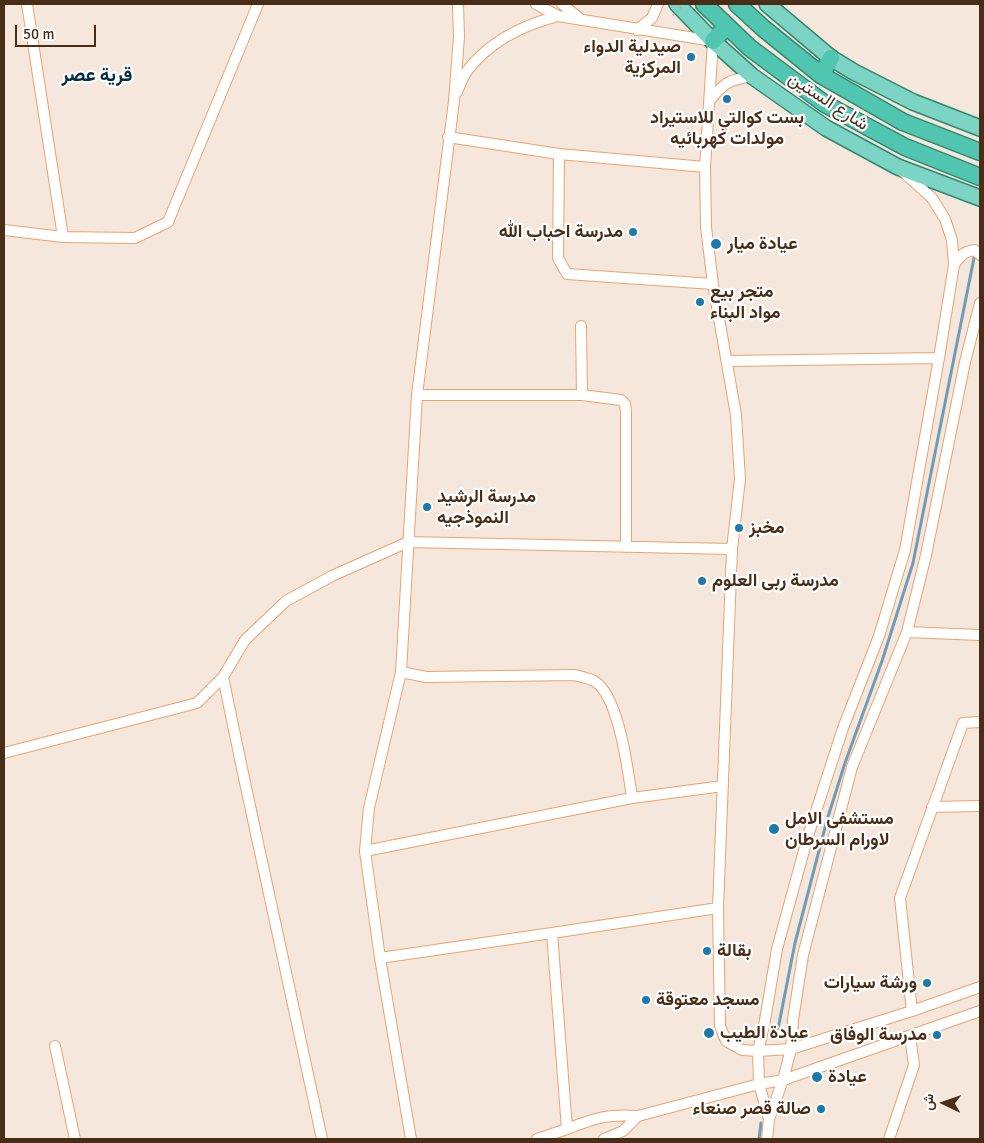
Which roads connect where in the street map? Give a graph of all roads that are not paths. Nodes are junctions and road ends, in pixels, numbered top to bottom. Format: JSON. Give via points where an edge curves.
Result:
{"nodes":[{"id":1,"x":258,"y":4,"type":"edge"},
{"id":2,"x":458,"y":4,"type":"edge"},
{"id":3,"x":536,"y":4,"type":"edge"},
{"id":4,"x":562,"y":4,"type":"edge"},
{"id":5,"x":658,"y":4,"type":"edge"},
{"id":6,"x":704,"y":4,"type":"edge"},
{"id":7,"x":737,"y":4,"type":"edge"},
{"id":8,"x":767,"y":4,"type":"edge"},
{"id":9,"x":30,"y":5,"type":"edge"},
{"id":10,"x":675,"y":10,"type":"edge"},
{"id":11,"x":558,"y":16,"type":"junction"},
{"id":12,"x":580,"y":19,"type":"junction"},
{"id":13,"x":727,"y":26,"type":"junction"},
{"id":14,"x":637,"y":30,"type":"junction"},
{"id":15,"x":713,"y":41,"type":"junction"},
{"id":16,"x":831,"y":58,"type":"junction"},
{"id":17,"x":820,"y":75,"type":"junction"},
{"id":18,"x":752,"y":76,"type":"junction"},
{"id":19,"x":710,"y":100,"type":"junction"},
{"id":20,"x":454,"y":101,"type":"junction"},
{"id":21,"x":980,"y":128,"type":"edge"},
{"id":22,"x":448,"y":137,"type":"junction"},
{"id":23,"x":980,"y":152,"type":"edge"},
{"id":24,"x":559,"y":154,"type":"junction"},
{"id":25,"x":705,"y":167,"type":"junction"},
{"id":26,"x":898,"y":167,"type":"junction"},
{"id":27,"x":980,"y":177,"type":"edge"},
{"id":28,"x":980,"y":198,"type":"edge"},
{"id":29,"x":4,"y":230,"type":"edge"},
{"id":30,"x":63,"y":237,"type":"junction"},
{"id":31,"x":980,"y":254,"type":"edge"},
{"id":32,"x":954,"y":265,"type":"junction"},
{"id":33,"x":714,"y":284,"type":"junction"},
{"id":34,"x":980,"y":303,"type":"edge"},
{"id":35,"x":581,"y":326,"type":"dead end"},
{"id":36,"x":939,"y":358,"type":"junction"},
{"id":37,"x":727,"y":361,"type":"junction"},
{"id":38,"x":418,"y":395,"type":"junction"},
{"id":39,"x":582,"y":395,"type":"junction"},
{"id":40,"x":408,"y":542,"type":"junction"},
{"id":41,"x":626,"y":548,"type":"junction"},
{"id":42,"x":732,"y":549,"type":"junction"},
{"id":43,"x":907,"y":632,"type":"junction"},
{"id":44,"x":980,"y":635,"type":"edge"},
{"id":45,"x":401,"y":672,"type":"junction"},
{"id":46,"x":224,"y":677,"type":"junction"},
{"id":47,"x":980,"y":722,"type":"edge"},
{"id":48,"x":4,"y":753,"type":"edge"},
{"id":49,"x":723,"y":786,"type":"junction"},
{"id":50,"x":632,"y":798,"type":"junction"},
{"id":51,"x":980,"y":806,"type":"edge"},
{"id":52,"x":932,"y":807,"type":"junction"},
{"id":53,"x":365,"y":851,"type":"junction"},
{"id":54,"x":718,"y":908,"type":"junction"},
{"id":55,"x":552,"y":933,"type":"junction"},
{"id":56,"x":380,"y":958,"type":"junction"},
{"id":57,"x":980,"y":987,"type":"edge"},
{"id":58,"x":912,"y":1011,"type":"junction"},
{"id":59,"x":980,"y":1011,"type":"edge"},
{"id":60,"x":910,"y":1036,"type":"junction"},
{"id":61,"x":55,"y":1046,"type":"dead end"},
{"id":62,"x":791,"y":1050,"type":"junction"},
{"id":63,"x":758,"y":1051,"type":"junction"},
{"id":64,"x":784,"y":1080,"type":"junction"},
{"id":65,"x":759,"y":1084,"type":"junction"},
{"id":66,"x":638,"y":1116,"type":"junction"},
{"id":67,"x":769,"y":1119,"type":"junction"},
{"id":68,"x":567,"y":1129,"type":"junction"},
{"id":69,"x":75,"y":1139,"type":"edge"},
{"id":70,"x":322,"y":1139,"type":"edge"},
{"id":71,"x":411,"y":1139,"type":"edge"},
{"id":72,"x":537,"y":1139,"type":"edge"},
{"id":73,"x":604,"y":1139,"type":"edge"},
{"id":74,"x":767,"y":1139,"type":"edge"},
{"id":75,"x":889,"y":1139,"type":"edge"}],
"edges":[{"from":1,"to":30,"type":"street","via":[[168,222],[135,238]]},
{"from":2,"to":20,"type":"street"},
{"from":3,"to":11,"type":"street"},
{"from":4,"to":12,"type":"street"},
{"from":5,"to":14,"type":"street","via":[[652,18]]},
{"from":6,"to":13,"type":"highway","name":"شارع الستين"},
{"from":7,"to":17,"type":"highway","name":"شارع الستين"},
{"from":8,"to":16,"type":"main road"},
{"from":9,"to":30,"type":"street"},
{"from":10,"to":15,"type":"main road","name":"شارع الستين"},
{"from":11,"to":12,"type":"street"},
{"from":11,"to":20,"type":"street","via":[[496,42],[466,72]]},
{"from":12,"to":14,"type":"street"},
{"from":13,"to":15,"type":"highway"},
{"from":13,"to":27,"type":"highway","name":"شارع الستين","via":[[750,48],[825,104],[904,147]]},
{"from":14,"to":15,"type":"street"},
{"from":15,"to":18,"type":"main road","name":"شارع الستين"},
{"from":15,"to":19,"type":"street"},
{"from":16,"to":17,"type":"highway"},
{"from":16,"to":21,"type":"main road","via":[[913,102]]},
{"from":17,"to":23,"type":"highway","name":"شارع الستين","via":[[903,122]]},
{"from":18,"to":19,"type":"street","via":[[731,80],[720,87]]},
{"from":18,"to":26,"type":"main road","name":"شارع الستين","via":[[826,128]]},
{"from":19,"to":25,"type":"street"},
{"from":20,"to":22,"type":"street"},
{"from":22,"to":24,"type":"street"},
{"from":22,"to":38,"type":"street"},
{"from":24,"to":25,"type":"street"},
{"from":24,"to":33,"type":"street","via":[[558,258],[568,274]]},
{"from":25,"to":33,"type":"street","via":[[706,228]]},
{"from":26,"to":28,"type":"main road","name":"شارع الستين"},
{"from":26,"to":32,"type":"street","via":[[932,198],[945,218],[952,240]]},
{"from":29,"to":30,"type":"street"},
{"from":31,"to":32,"type":"street","via":[[975,250],[966,251]]},
{"from":32,"to":36,"type":"street"},
{"from":33,"to":37,"type":"street"},
{"from":34,"to":43,"type":"street"},
{"from":35,"to":39,"type":"street"},
{"from":36,"to":37,"type":"street"},
{"from":36,"to":63,"type":"street","via":[[905,550],[879,636],[808,836],[778,949]]},
{"from":37,"to":42,"type":"street","via":[[736,415],[740,479]]},
{"from":38,"to":39,"type":"street"},
{"from":38,"to":40,"type":"street"},
{"from":39,"to":41,"type":"street","via":[[621,400],[625,404]]},
{"from":40,"to":41,"type":"street"},
{"from":40,"to":45,"type":"street"},
{"from":40,"to":46,"type":"street","via":[[332,576],[286,602],[245,640]]},
{"from":41,"to":42,"type":"street"},
{"from":42,"to":49,"type":"street"},
{"from":43,"to":44,"type":"street"},
{"from":43,"to":62,"type":"street","via":[[852,767],[803,954]]},
{"from":45,"to":50,"type":"street","via":[[426,678],[576,675],[595,681],[608,698],[618,724]]},
{"from":45,"to":53,"type":"street","via":[[369,808]]},
{"from":46,"to":48,"type":"street","via":[[196,704]]},
{"from":46,"to":70,"type":"street"},
{"from":47,"to":52,"type":"street","via":[[963,722]]},
{"from":49,"to":50,"type":"street"},
{"from":49,"to":54,"type":"street"},
{"from":50,"to":53,"type":"street"},
{"from":51,"to":52,"type":"street"},
{"from":52,"to":58,"type":"street","via":[[900,898]]},
{"from":53,"to":56,"type":"street"},
{"from":54,"to":55,"type":"street"},
{"from":54,"to":63,"type":"street","via":[[720,1026],[726,1041],[742,1050]]},
{"from":55,"to":56,"type":"street"},
{"from":55,"to":68,"type":"street"},
{"from":56,"to":71,"type":"street"},
{"from":57,"to":58,"type":"street"},
{"from":58,"to":62,"type":"street"},
{"from":59,"to":60,"type":"street"},
{"from":60,"to":64,"type":"street"},
{"from":60,"to":75,"type":"street","via":[[914,1064]]},
{"from":61,"to":69,"type":"street"},
{"from":62,"to":63,"type":"street"},
{"from":62,"to":64,"type":"street"},
{"from":63,"to":65,"type":"street"},
{"from":64,"to":65,"type":"street"},
{"from":64,"to":67,"type":"street"},
{"from":65,"to":66,"type":"street"},
{"from":65,"to":67,"type":"street"},
{"from":66,"to":68,"type":"street","via":[[598,1117]]},
{"from":66,"to":73,"type":"street","via":[[623,1131]]},
{"from":67,"to":74,"type":"street"},
{"from":68,"to":72,"type":"street"}]}
